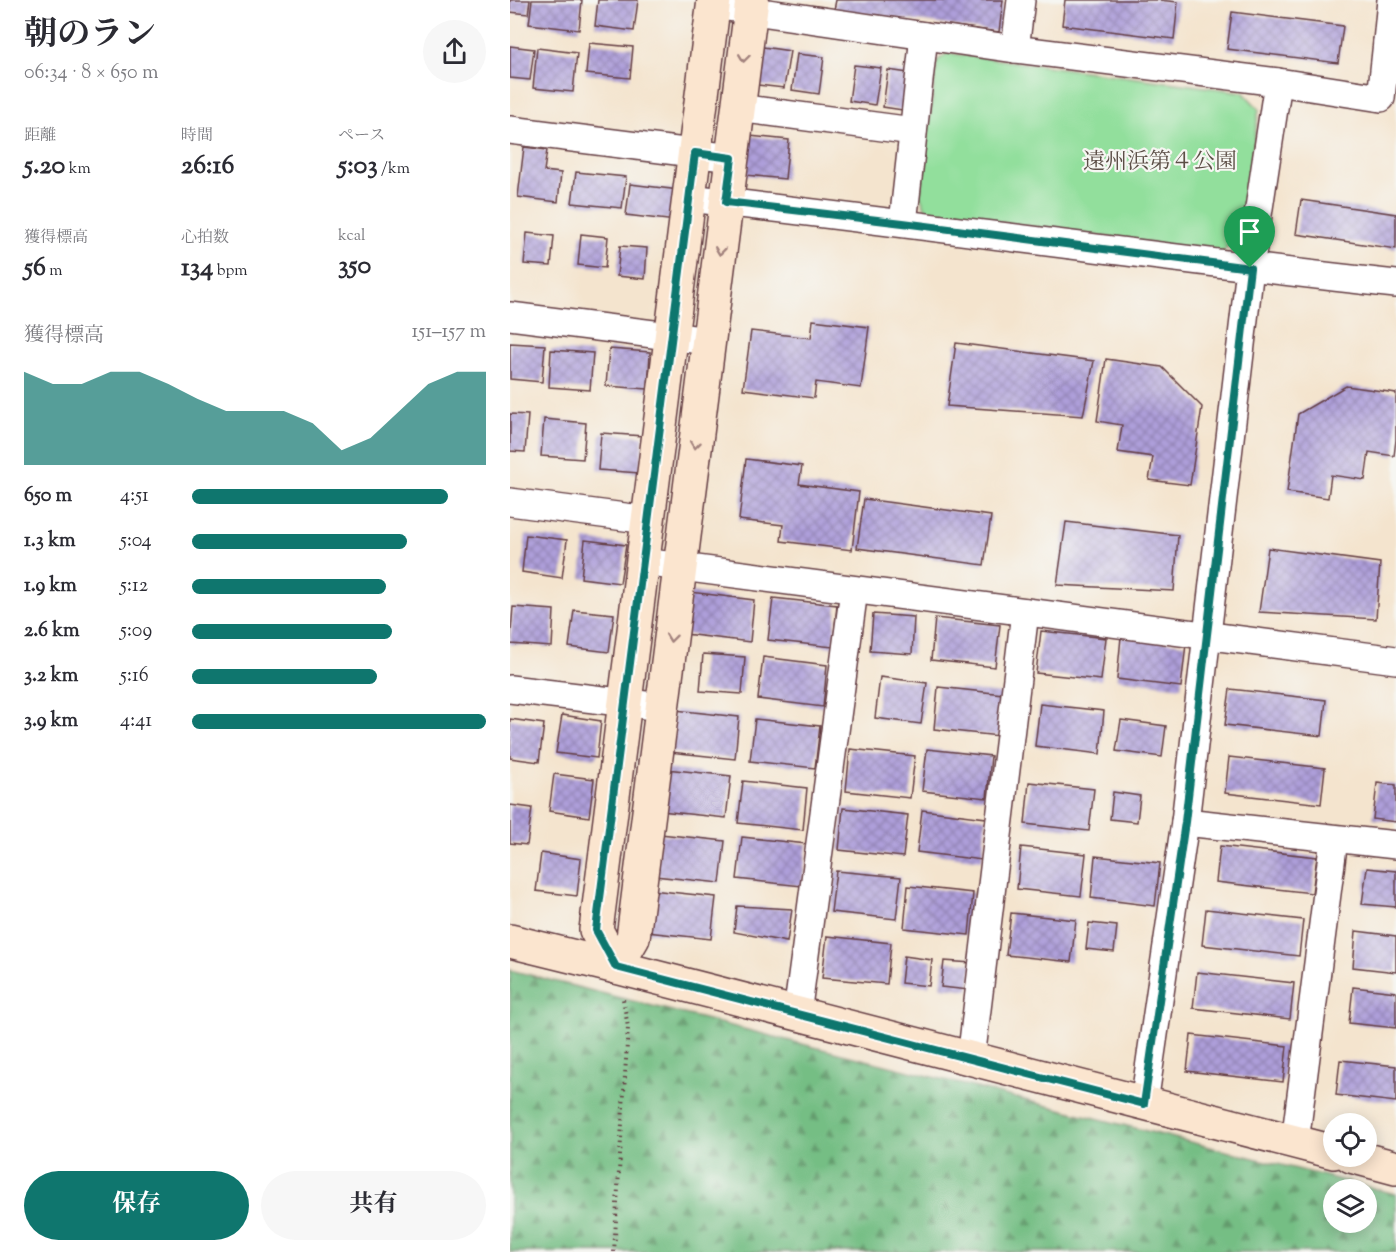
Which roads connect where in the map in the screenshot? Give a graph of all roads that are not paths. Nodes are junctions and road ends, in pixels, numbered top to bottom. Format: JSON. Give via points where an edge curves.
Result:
{"nodes":[{"id":1,"x":1021,"y":0,"type":"edge"},
{"id":2,"x":1391,"y":0,"type":"edge"},
{"id":3,"x":714,"y":3,"type":"edge"},
{"id":4,"x":751,"y":5,"type":"edge"},
{"id":5,"x":924,"y":36,"type":"junction"},
{"id":6,"x":1391,"y":43,"type":"edge"},
{"id":7,"x":1015,"y":49,"type":"junction"},
{"id":8,"x":1278,"y":82,"type":"junction"},
{"id":9,"x":738,"y":108,"type":"junction"},
{"id":10,"x":510,"y":130,"type":"edge"},
{"id":11,"x":913,"y":131,"type":"junction"},
{"id":12,"x":695,"y":153,"type":"junction"},
{"id":13,"x":732,"y":158,"type":"junction"},
{"id":14,"x":689,"y":198,"type":"junction"},
{"id":15,"x":726,"y":202,"type":"junction"},
{"id":16,"x":903,"y":223,"type":"junction"},
{"id":17,"x":1250,"y":268,"type":"junction"},
{"id":18,"x":1396,"y":284,"type":"edge"},
{"id":19,"x":510,"y":316,"type":"edge"},
{"id":20,"x":671,"y":336,"type":"junction"},
{"id":21,"x":709,"y":341,"type":"junction"},
{"id":22,"x":510,"y":502,"type":"edge"},
{"id":23,"x":648,"y":520,"type":"junction"},
{"id":24,"x":643,"y":562,"type":"junction"},
{"id":25,"x":680,"y":567,"type":"junction"},
{"id":26,"x":854,"y":590,"type":"junction"},
{"id":27,"x":1025,"y":612,"type":"junction"},
{"id":28,"x":1208,"y":635,"type":"junction"},
{"id":29,"x":1396,"y":660,"type":"edge"},
{"id":30,"x":510,"y":688,"type":"edge"},
{"id":31,"x":625,"y":703,"type":"junction"},
{"id":32,"x":662,"y":707,"type":"junction"},
{"id":33,"x":1185,"y":822,"type":"junction"},
{"id":34,"x":1334,"y":839,"type":"junction"},
{"id":35,"x":1396,"y":845,"type":"edge"},
{"id":36,"x":510,"y":941,"type":"edge"},
{"id":37,"x":616,"y":967,"type":"junction"},
{"id":38,"x":797,"y":1014,"type":"junction"},
{"id":39,"x":971,"y":1059,"type":"junction"},
{"id":40,"x":1144,"y":1104,"type":"junction"},
{"id":41,"x":1295,"y":1142,"type":"junction"},
{"id":42,"x":1323,"y":1149,"type":"edge"},
{"id":43,"x":1377,"y":1163,"type":"edge"},
{"id":44,"x":1396,"y":1168,"type":"edge"}],
"edges":[{"from":1,"to":7,"type":"street"},
{"from":2,"to":6,"type":"street"},
{"from":3,"to":4,"type":"street"},
{"from":3,"to":12,"type":"street"},
{"from":4,"to":5,"type":"street"},
{"from":4,"to":9,"type":"street","one_way":true},
{"from":5,"to":7,"type":"street"},
{"from":5,"to":11,"type":"street"},
{"from":6,"to":8,"type":"street","via":[[1381,98]]},
{"from":7,"to":8,"type":"street"},
{"from":8,"to":17,"type":"street"},
{"from":9,"to":11,"type":"street"},
{"from":9,"to":13,"type":"street"},
{"from":10,"to":12,"type":"street"},
{"from":11,"to":16,"type":"street"},
{"from":12,"to":13,"type":"street"},
{"from":12,"to":14,"type":"street"},
{"from":13,"to":15,"type":"street"},
{"from":14,"to":15,"type":"street"},
{"from":14,"to":20,"type":"street"},
{"from":15,"to":16,"type":"street"},
{"from":15,"to":21,"type":"street","one_way":true},
{"from":16,"to":17,"type":"street"},
{"from":17,"to":18,"type":"street"},
{"from":17,"to":28,"type":"street"},
{"from":19,"to":20,"type":"street"},
{"from":20,"to":21,"type":"street"},
{"from":20,"to":23,"type":"street"},
{"from":21,"to":25,"type":"street","one_way":true},
{"from":22,"to":23,"type":"street"},
{"from":23,"to":24,"type":"street"},
{"from":24,"to":25,"type":"street"},
{"from":24,"to":31,"type":"street"},
{"from":25,"to":26,"type":"street"},
{"from":25,"to":32,"type":"street","one_way":true},
{"from":26,"to":27,"type":"street"},
{"from":26,"to":38,"type":"street"},
{"from":27,"to":28,"type":"street"},
{"from":27,"to":39,"type":"street"},
{"from":28,"to":29,"type":"street"},
{"from":28,"to":33,"type":"street"},
{"from":30,"to":31,"type":"street"},
{"from":31,"to":32,"type":"street"},
{"from":31,"to":37,"type":"street","via":[[596,930]]},
{"from":32,"to":37,"type":"street","via":[[633,938]]},
{"from":33,"to":34,"type":"street"},
{"from":33,"to":40,"type":"street"},
{"from":34,"to":35,"type":"street"},
{"from":34,"to":41,"type":"street"},
{"from":36,"to":37,"type":"street"},
{"from":37,"to":38,"type":"street"},
{"from":38,"to":39,"type":"street"},
{"from":39,"to":40,"type":"street"},
{"from":40,"to":41,"type":"street"},
{"from":41,"to":42,"type":"street"},
{"from":43,"to":44,"type":"street"}]}
